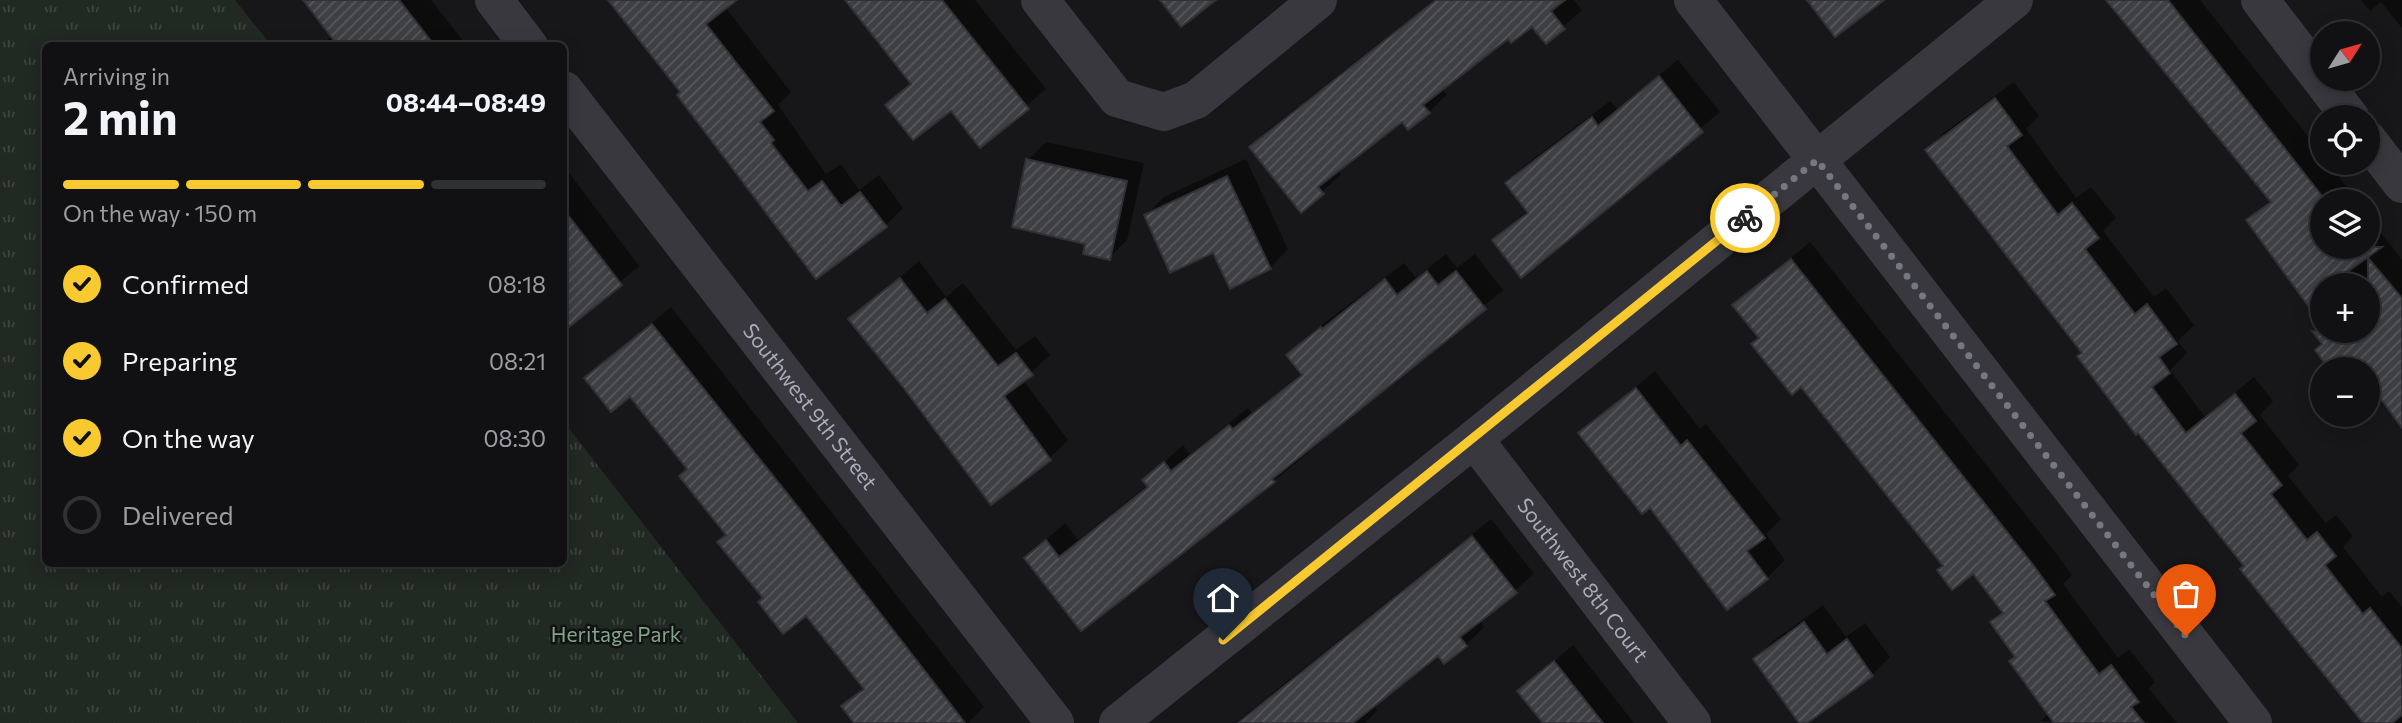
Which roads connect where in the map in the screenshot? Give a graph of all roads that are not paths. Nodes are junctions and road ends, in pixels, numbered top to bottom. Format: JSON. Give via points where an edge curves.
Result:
{"nodes":[{"id":1,"x":494,"y":0,"type":"edge"},
{"id":2,"x":1041,"y":0,"type":"edge"},
{"id":3,"x":1318,"y":0,"type":"edge"},
{"id":4,"x":1693,"y":0,"type":"edge"},
{"id":5,"x":2014,"y":0,"type":"edge"},
{"id":6,"x":2260,"y":0,"type":"edge"},
{"id":7,"x":526,"y":42,"type":"edge"},
{"id":8,"x":567,"y":94,"type":"edge"},
{"id":9,"x":2341,"y":105,"type":"edge"},
{"id":10,"x":2380,"y":156,"type":"edge"},
{"id":11,"x":1817,"y":160,"type":"junction"},
{"id":12,"x":2402,"y":184,"type":"edge"},
{"id":13,"x":1474,"y":439,"type":"junction"},
{"id":14,"x":1055,"y":723,"type":"edge"},
{"id":15,"x":1118,"y":723,"type":"edge"},
{"id":16,"x":1692,"y":723,"type":"edge"},
{"id":17,"x":2253,"y":723,"type":"edge"}],
"edges":[{"from":1,"to":7,"type":"street"},
{"from":2,"to":3,"type":"street","via":[[1116,98],[1164,112],[1196,100]]},
{"from":4,"to":11,"type":"street"},
{"from":5,"to":11,"type":"street"},
{"from":6,"to":9,"type":"street"},
{"from":8,"to":14,"type":"street","name":"Southwest 9th Street"},
{"from":10,"to":12,"type":"street"},
{"from":11,"to":13,"type":"street"},
{"from":11,"to":17,"type":"street"},
{"from":13,"to":15,"type":"street"},
{"from":13,"to":16,"type":"street","name":"Southwest 8th Court"}]}
